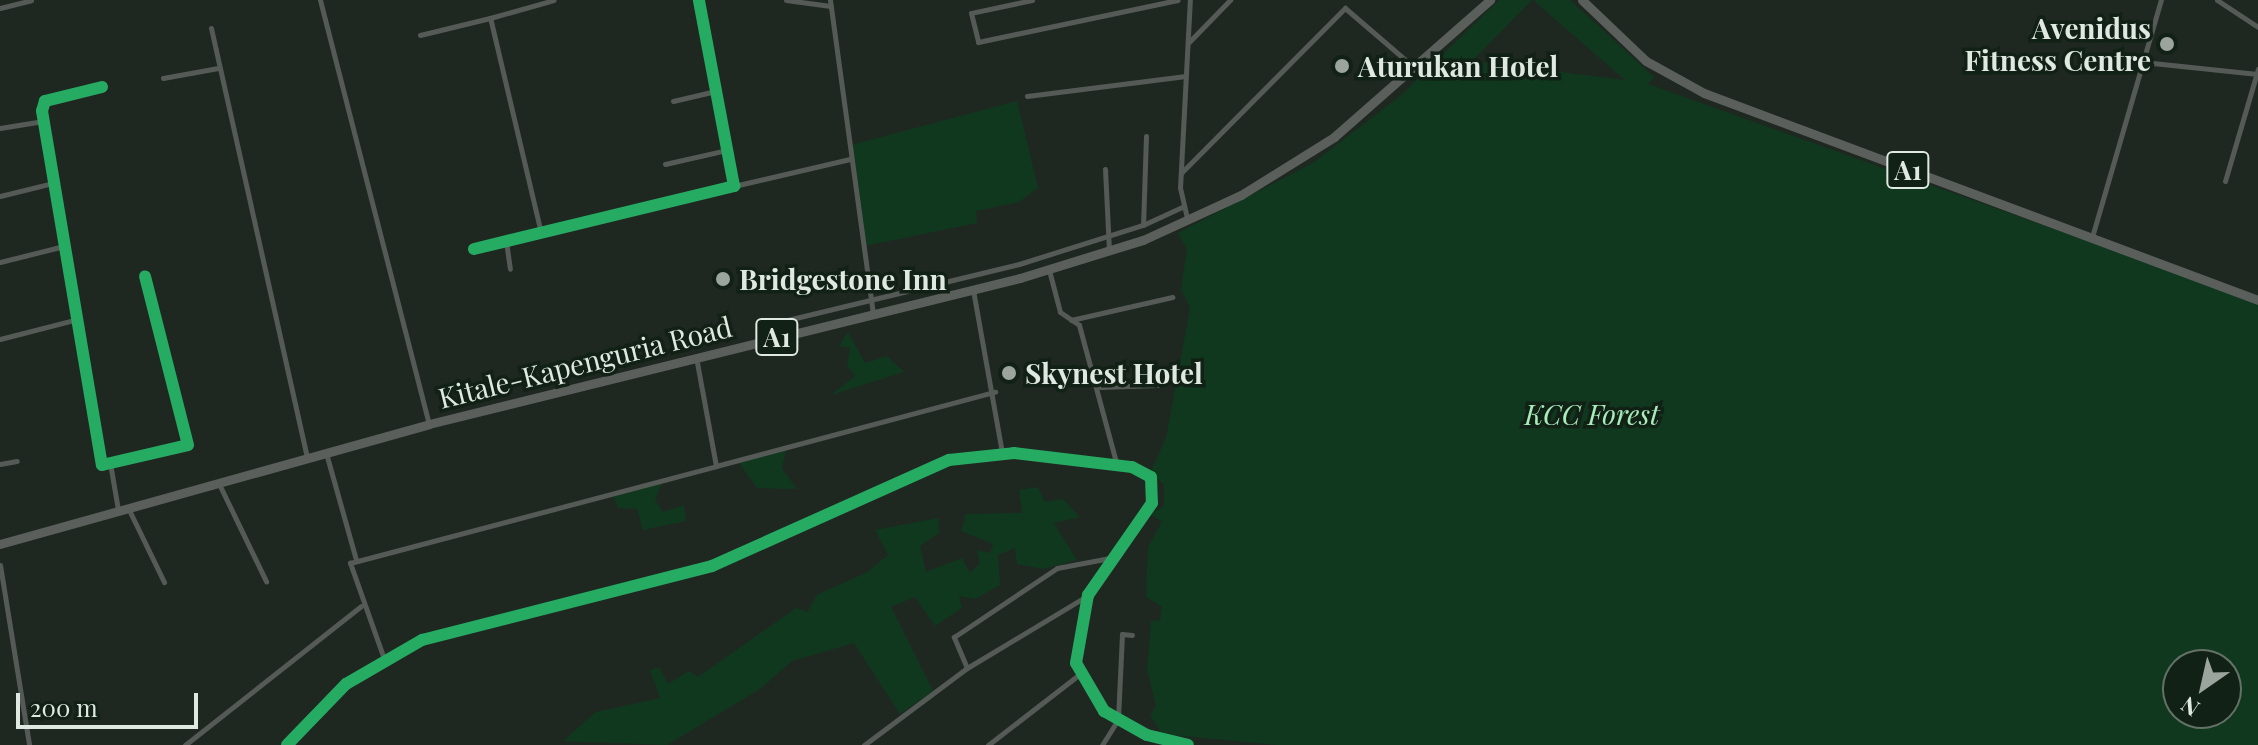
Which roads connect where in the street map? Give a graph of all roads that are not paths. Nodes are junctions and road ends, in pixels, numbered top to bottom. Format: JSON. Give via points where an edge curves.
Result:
{"nodes":[{"id":1,"x":31,"y":0,"type":"edge"},
{"id":2,"x":320,"y":0,"type":"edge"},
{"id":3,"x":554,"y":0,"type":"edge"},
{"id":4,"x":699,"y":0,"type":"edge"},
{"id":5,"x":786,"y":0,"type":"edge"},
{"id":6,"x":1032,"y":0,"type":"edge"},
{"id":7,"x":1178,"y":0,"type":"edge"},
{"id":8,"x":1190,"y":0,"type":"edge"},
{"id":9,"x":1230,"y":0,"type":"edge"},
{"id":10,"x":1490,"y":0,"type":"edge"},
{"id":11,"x":2161,"y":0,"type":"edge"},
{"id":12,"x":2217,"y":0,"type":"edge"},
{"id":13,"x":1585,"y":1,"type":"edge"},
{"id":14,"x":831,"y":3,"type":"edge"},
{"id":15,"x":0,"y":8,"type":"edge"},
{"id":16,"x":490,"y":18,"type":"junction"},
{"id":17,"x":2258,"y":27,"type":"edge"},
{"id":18,"x":211,"y":28,"type":"dead end"},
{"id":19,"x":420,"y":35,"type":"dead end"},
{"id":20,"x":1188,"y":43,"type":"junction"},
{"id":21,"x":2143,"y":62,"type":"junction"},
{"id":22,"x":218,"y":68,"type":"junction"},
{"id":23,"x":1417,"y":70,"type":"junction"},
{"id":24,"x":2257,"y":71,"type":"edge"},
{"id":25,"x":1186,"y":76,"type":"junction"},
{"id":26,"x":163,"y":78,"type":"dead end"},
{"id":27,"x":102,"y":87,"type":"dead end"},
{"id":28,"x":716,"y":91,"type":"junction"},
{"id":29,"x":1027,"y":96,"type":"dead end"},
{"id":30,"x":673,"y":101,"type":"dead end"},
{"id":31,"x":43,"y":121,"type":"junction"},
{"id":32,"x":0,"y":128,"type":"edge"},
{"id":33,"x":1146,"y":136,"type":"dead end"},
{"id":34,"x":727,"y":150,"type":"junction"},
{"id":35,"x":850,"y":159,"type":"junction"},
{"id":36,"x":665,"y":164,"type":"dead end"},
{"id":37,"x":1105,"y":169,"type":"dead end"},
{"id":38,"x":1181,"y":173,"type":"junction"},
{"id":39,"x":2225,"y":181,"type":"dead end"},
{"id":40,"x":53,"y":183,"type":"junction"},
{"id":41,"x":734,"y":186,"type":"junction"},
{"id":42,"x":0,"y":196,"type":"edge"},
{"id":43,"x":1182,"y":207,"type":"junction"},
{"id":44,"x":1188,"y":219,"type":"junction"},
{"id":45,"x":1143,"y":225,"type":"junction"},
{"id":46,"x":541,"y":233,"type":"junction"},
{"id":47,"x":2092,"y":238,"type":"junction"},
{"id":48,"x":1106,"y":239,"type":"junction"},
{"id":49,"x":506,"y":241,"type":"junction"},
{"id":50,"x":64,"y":246,"type":"junction"},
{"id":51,"x":474,"y":249,"type":"dead end"},
{"id":52,"x":1109,"y":251,"type":"junction"},
{"id":53,"x":0,"y":262,"type":"edge"},
{"id":54,"x":510,"y":269,"type":"dead end"},
{"id":55,"x":1049,"y":270,"type":"junction"},
{"id":56,"x":145,"y":276,"type":"dead end"},
{"id":57,"x":973,"y":289,"type":"junction"},
{"id":58,"x":1172,"y":297,"type":"dead end"},
{"id":59,"x":2258,"y":300,"type":"edge"},
{"id":60,"x":871,"y":301,"type":"junction"},
{"id":61,"x":873,"y":315,"type":"junction"},
{"id":62,"x":74,"y":320,"type":"junction"},
{"id":63,"x":1070,"y":320,"type":"junction"},
{"id":64,"x":775,"y":323,"type":"dead end"},
{"id":65,"x":0,"y":339,"type":"edge"},
{"id":66,"x":695,"y":356,"type":"junction"},
{"id":67,"x":1157,"y":385,"type":"dead end"},
{"id":68,"x":1100,"y":387,"type":"junction"},
{"id":69,"x":995,"y":392,"type":"junction"},
{"id":70,"x":429,"y":424,"type":"junction"},
{"id":71,"x":326,"y":453,"type":"junction"},
{"id":72,"x":1002,"y":453,"type":"junction"},
{"id":73,"x":307,"y":458,"type":"junction"},
{"id":74,"x":17,"y":461,"type":"dead end"},
{"id":75,"x":110,"y":463,"type":"junction"},
{"id":76,"x":0,"y":464,"type":"edge"},
{"id":77,"x":716,"y":466,"type":"junction"},
{"id":78,"x":1117,"y":466,"type":"junction"},
{"id":79,"x":220,"y":486,"type":"junction"},
{"id":80,"x":130,"y":512,"type":"junction"},
{"id":81,"x":119,"y":514,"type":"junction"},
{"id":82,"x":0,"y":544,"type":"edge"},
{"id":83,"x":1116,"y":557,"type":"junction"},
{"id":84,"x":356,"y":560,"type":"junction"},
{"id":85,"x":0,"y":565,"type":"edge"},
{"id":86,"x":266,"y":581,"type":"dead end"},
{"id":87,"x":164,"y":582,"type":"dead end"},
{"id":88,"x":1088,"y":595,"type":"junction"},
{"id":89,"x":361,"y":606,"type":"junction"},
{"id":90,"x":1132,"y":635,"type":"dead end"},
{"id":91,"x":383,"y":656,"type":"junction"},
{"id":92,"x":967,"y":668,"type":"junction"},
{"id":93,"x":1080,"y":674,"type":"junction"},
{"id":94,"x":1118,"y":719,"type":"junction"},
{"id":95,"x":1159,"y":742,"type":"edge"},
{"id":96,"x":29,"y":745,"type":"edge"},
{"id":97,"x":185,"y":745,"type":"edge"},
{"id":98,"x":287,"y":745,"type":"edge"},
{"id":99,"x":864,"y":745,"type":"edge"},
{"id":100,"x":988,"y":745,"type":"edge"},
{"id":101,"x":1102,"y":745,"type":"edge"},
{"id":102,"x":1188,"y":745,"type":"edge"}],
"edges":[{"from":1,"to":15,"type":"street"},
{"from":2,"to":70,"type":"street"},
{"from":3,"to":16,"type":"street"},
{"from":4,"to":28,"type":"street"},
{"from":5,"to":14,"type":"street"},
{"from":6,"to":7,"type":"street","via":[[971,13],[978,42]]},
{"from":8,"to":20,"type":"street"},
{"from":9,"to":20,"type":"street"},
{"from":10,"to":23,"type":"highway","name":"Kitale-Kapenguria Road","number":"A1"},
{"from":11,"to":21,"type":"street"},
{"from":12,"to":17,"type":"street"},
{"from":13,"to":47,"type":"highway","number":"A1","via":[[1674,80]]},
{"from":14,"to":35,"type":"street"},
{"from":16,"to":19,"type":"street"},
{"from":16,"to":46,"type":"street"},
{"from":18,"to":22,"type":"street"},
{"from":20,"to":25,"type":"street"},
{"from":21,"to":24,"type":"street"},
{"from":21,"to":47,"type":"street"},
{"from":22,"to":26,"type":"street"},
{"from":22,"to":73,"type":"street"},
{"from":23,"to":38,"type":"street","via":[[1345,8]]},
{"from":23,"to":44,"type":"highway","name":"Kitale-Kapenguria Road","number":"A1","via":[[1303,157]]},
{"from":24,"to":39,"type":"street"},
{"from":25,"to":29,"type":"street"},
{"from":25,"to":38,"type":"street"},
{"from":27,"to":31,"type":"street","via":[[45,101]]},
{"from":28,"to":30,"type":"street"},
{"from":28,"to":34,"type":"street"},
{"from":31,"to":32,"type":"street"},
{"from":31,"to":40,"type":"street"},
{"from":33,"to":45,"type":"street"},
{"from":34,"to":36,"type":"street"},
{"from":34,"to":41,"type":"street"},
{"from":35,"to":41,"type":"street"},
{"from":35,"to":60,"type":"street"},
{"from":37,"to":48,"type":"street"},
{"from":38,"to":43,"type":"street"},
{"from":40,"to":42,"type":"street"},
{"from":40,"to":50,"type":"street"},
{"from":41,"to":46,"type":"street"},
{"from":43,"to":44,"type":"street"},
{"from":43,"to":45,"type":"street"},
{"from":44,"to":52,"type":"highway","name":"Kitale-Kapenguria Road","number":"A1"},
{"from":45,"to":48,"type":"street"},
{"from":46,"to":49,"type":"street"},
{"from":47,"to":59,"type":"highway","number":"A1"},
{"from":48,"to":52,"type":"street"},
{"from":48,"to":60,"type":"street"},
{"from":49,"to":51,"type":"street"},
{"from":49,"to":54,"type":"street"},
{"from":50,"to":53,"type":"street"},
{"from":50,"to":62,"type":"street"},
{"from":52,"to":55,"type":"highway","name":"Kitale-Kapenguria Road","number":"A1"},
{"from":55,"to":57,"type":"highway","name":"Kitale-Kapenguria Road","number":"A1"},
{"from":55,"to":63,"type":"street","via":[[1058,306]]},
{"from":56,"to":75,"type":"street","via":[[188,445]]},
{"from":57,"to":61,"type":"highway","name":"Kitale-Kapenguria Road","number":"A1"},
{"from":57,"to":69,"type":"street"},
{"from":58,"to":63,"type":"street"},
{"from":60,"to":61,"type":"street"},
{"from":60,"to":64,"type":"street"},
{"from":61,"to":66,"type":"highway","name":"Kitale-Kapenguria Road","number":"A1"},
{"from":62,"to":65,"type":"street"},
{"from":62,"to":75,"type":"street","via":[[95,455]]},
{"from":63,"to":68,"type":"street","via":[[1079,325]]},
{"from":66,"to":70,"type":"highway","name":"Kitale-Kapenguria Road","number":"A1"},
{"from":66,"to":77,"type":"street"},
{"from":67,"to":68,"type":"street"},
{"from":68,"to":78,"type":"street"},
{"from":69,"to":72,"type":"street"},
{"from":69,"to":77,"type":"street"},
{"from":70,"to":71,"type":"highway","name":"Kitale-Kapenguria Road","number":"A1"},
{"from":71,"to":73,"type":"highway","name":"Kitale-Kapenguria Road","number":"A1"},
{"from":71,"to":84,"type":"street"},
{"from":72,"to":78,"type":"street"},
{"from":72,"to":91,"type":"street","via":[[949,460],[712,566],[477,622]]},
{"from":73,"to":79,"type":"highway","name":"Kitale-Kapenguria Road","number":"A1"},
{"from":74,"to":76,"type":"street"},
{"from":75,"to":81,"type":"street"},
{"from":77,"to":84,"type":"street"},
{"from":78,"to":83,"type":"street","via":[[1146,472],[1155,495]]},
{"from":79,"to":80,"type":"highway","name":"Kitale-Kapenguria Road","number":"A1"},
{"from":79,"to":86,"type":"street"},
{"from":80,"to":81,"type":"highway","name":"Kitale-Kapenguria Road","number":"A1"},
{"from":80,"to":87,"type":"street"},
{"from":81,"to":82,"type":"highway","name":"Kitale-Kapenguria Road","number":"A1"},
{"from":83,"to":88,"type":"street"},
{"from":83,"to":92,"type":"street","via":[[1057,568],[954,637]]},
{"from":84,"to":89,"type":"street","via":[[347,569]]},
{"from":85,"to":96,"type":"street"},
{"from":88,"to":92,"type":"street"},
{"from":88,"to":93,"type":"street","via":[[1077,635]]},
{"from":89,"to":91,"type":"street"},
{"from":89,"to":97,"type":"street"},
{"from":90,"to":94,"type":"street","via":[[1122,634]]},
{"from":91,"to":98,"type":"street","via":[[333,694]]},
{"from":92,"to":99,"type":"street"},
{"from":93,"to":94,"type":"street","via":[[1092,701]]},
{"from":93,"to":100,"type":"street"},
{"from":94,"to":95,"type":"street"},
{"from":94,"to":101,"type":"street"},
{"from":95,"to":102,"type":"street"}]}
